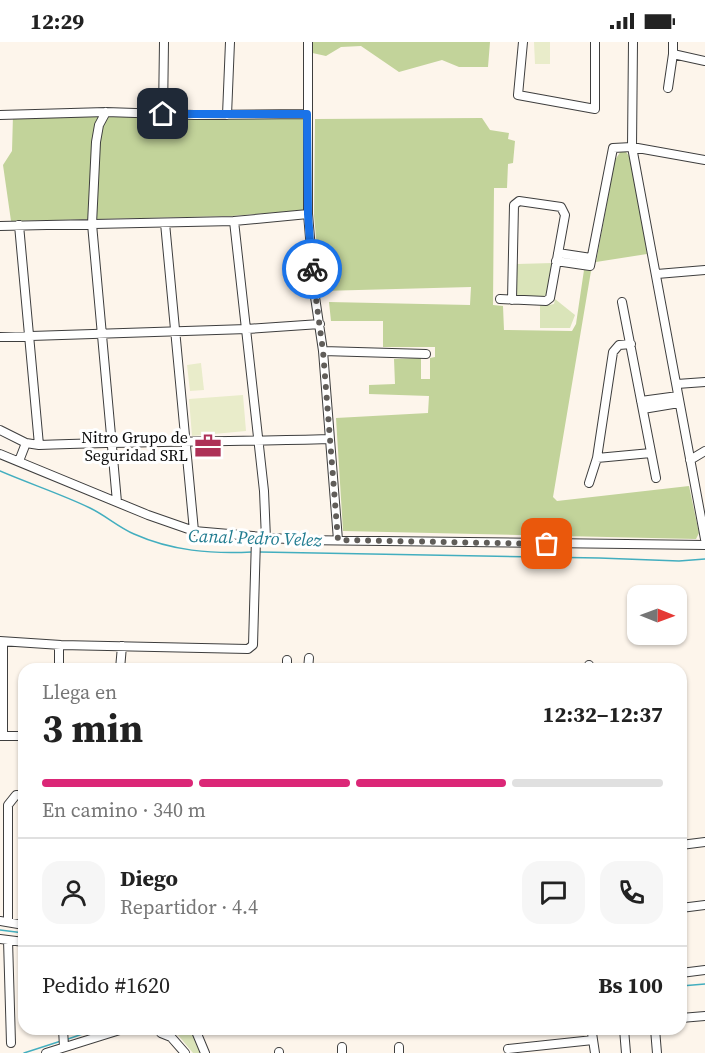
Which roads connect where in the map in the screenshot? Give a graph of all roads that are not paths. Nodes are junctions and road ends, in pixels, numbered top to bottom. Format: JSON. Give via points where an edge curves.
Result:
{"nodes":[{"id":1,"x":164,"y":42,"type":"edge"},
{"id":2,"x":230,"y":42,"type":"edge"},
{"id":3,"x":308,"y":42,"type":"edge"},
{"id":4,"x":524,"y":42,"type":"edge"},
{"id":5,"x":595,"y":42,"type":"edge"},
{"id":6,"x":633,"y":42,"type":"edge"},
{"id":7,"x":673,"y":42,"type":"edge"},
{"id":8,"x":673,"y":54,"type":"junction"},
{"id":9,"x":705,"y":60,"type":"edge"},
{"id":10,"x":668,"y":88,"type":"dead end"},
{"id":11,"x":106,"y":112,"type":"junction"},
{"id":12,"x":163,"y":114,"type":"junction"},
{"id":13,"x":307,"y":114,"type":"junction"},
{"id":14,"x":0,"y":115,"type":"edge"},
{"id":15,"x":227,"y":115,"type":"junction"},
{"id":16,"x":632,"y":147,"type":"junction"},
{"id":17,"x":705,"y":160,"type":"edge"},
{"id":18,"x":308,"y":214,"type":"junction"},
{"id":19,"x":234,"y":221,"type":"junction"},
{"id":20,"x":165,"y":223,"type":"junction"},
{"id":21,"x":92,"y":224,"type":"junction"},
{"id":22,"x":20,"y":225,"type":"junction"},
{"id":23,"x":0,"y":226,"type":"edge"},
{"id":24,"x":557,"y":257,"type":"junction"},
{"id":25,"x":705,"y":270,"type":"edge"},
{"id":26,"x":657,"y":274,"type":"junction"},
{"id":27,"x":500,"y":299,"type":"dead end"},
{"id":28,"x":512,"y":300,"type":"junction"},
{"id":29,"x":622,"y":302,"type":"dead end"},
{"id":30,"x":320,"y":324,"type":"junction"},
{"id":31,"x":247,"y":329,"type":"junction"},
{"id":32,"x":175,"y":332,"type":"junction"},
{"id":33,"x":102,"y":333,"type":"junction"},
{"id":34,"x":28,"y":336,"type":"junction"},
{"id":35,"x":0,"y":337,"type":"edge"},
{"id":36,"x":631,"y":344,"type":"junction"},
{"id":37,"x":323,"y":351,"type":"junction"},
{"id":38,"x":426,"y":354,"type":"dead end"},
{"id":39,"x":705,"y":382,"type":"edge"},
{"id":40,"x":677,"y":384,"type":"junction"},
{"id":41,"x":679,"y":400,"type":"junction"},
{"id":42,"x":642,"y":405,"type":"junction"},
{"id":43,"x":0,"y":430,"type":"edge"},
{"id":44,"x":329,"y":439,"type":"junction"},
{"id":45,"x":184,"y":440,"type":"junction"},
{"id":46,"x":258,"y":441,"type":"junction"},
{"id":47,"x":112,"y":442,"type":"junction"},
{"id":48,"x":26,"y":443,"type":"junction"},
{"id":49,"x":39,"y":445,"type":"junction"},
{"id":50,"x":705,"y":451,"type":"edge"},
{"id":51,"x":651,"y":453,"type":"junction"},
{"id":52,"x":0,"y":454,"type":"edge"},
{"id":53,"x":597,"y":458,"type":"junction"},
{"id":54,"x":690,"y":460,"type":"junction"},
{"id":55,"x":19,"y":461,"type":"junction"},
{"id":56,"x":656,"y":478,"type":"dead end"},
{"id":57,"x":589,"y":483,"type":"dead end"},
{"id":58,"x":117,"y":502,"type":"junction"},
{"id":59,"x":194,"y":531,"type":"junction"},
{"id":60,"x":705,"y":538,"type":"edge"},
{"id":61,"x":259,"y":540,"type":"junction"},
{"id":62,"x":338,"y":540,"type":"junction"},
{"id":63,"x":705,"y":545,"type":"edge"},
{"id":64,"x":1,"y":641,"type":"edge"},
{"id":65,"x":59,"y":645,"type":"junction"},
{"id":66,"x":122,"y":646,"type":"junction"},
{"id":67,"x":309,"y":658,"type":"dead end"},
{"id":68,"x":59,"y":663,"type":"edge"},
{"id":69,"x":121,"y":663,"type":"edge"},
{"id":70,"x":309,"y":663,"type":"edge"},
{"id":71,"x":2,"y":736,"type":"edge"},
{"id":72,"x":18,"y":736,"type":"edge"},
{"id":73,"x":18,"y":795,"type":"edge"},
{"id":74,"x":705,"y":842,"type":"edge"},
{"id":75,"x":687,"y":844,"type":"edge"},
{"id":76,"x":705,"y":905,"type":"edge"},
{"id":77,"x":687,"y":907,"type":"edge"},
{"id":78,"x":4,"y":922,"type":"edge"},
{"id":79,"x":4,"y":939,"type":"edge"},
{"id":80,"x":705,"y":970,"type":"edge"},
{"id":81,"x":687,"y":972,"type":"edge"},
{"id":82,"x":705,"y":1016,"type":"edge"},
{"id":83,"x":687,"y":1018,"type":"edge"},
{"id":84,"x":84,"y":1035,"type":"edge"},
{"id":85,"x":166,"y":1035,"type":"edge"},
{"id":86,"x":198,"y":1035,"type":"edge"},
{"id":87,"x":624,"y":1035,"type":"edge"},
{"id":88,"x":656,"y":1035,"type":"edge"},
{"id":89,"x":64,"y":1038,"type":"edge"},
{"id":90,"x":11,"y":1043,"type":"dead end"},
{"id":91,"x":507,"y":1047,"type":"edge"},
{"id":92,"x":554,"y":1049,"type":"edge"},
{"id":93,"x":46,"y":1053,"type":"edge"},
{"id":94,"x":185,"y":1053,"type":"edge"},
{"id":95,"x":206,"y":1053,"type":"edge"},
{"id":96,"x":595,"y":1053,"type":"edge"},
{"id":97,"x":626,"y":1053,"type":"edge"},
{"id":98,"x":657,"y":1053,"type":"edge"}],
"edges":[{"from":1,"to":12,"type":"street"},
{"from":2,"to":15,"type":"street"},
{"from":3,"to":13,"type":"street"},
{"from":4,"to":5,"type":"street","via":[[518,95],[595,109]]},
{"from":6,"to":16,"type":"street"},
{"from":7,"to":8,"type":"street"},
{"from":8,"to":9,"type":"street"},
{"from":8,"to":10,"type":"street"},
{"from":11,"to":12,"type":"street"},
{"from":11,"to":14,"type":"street"},
{"from":11,"to":21,"type":"street","via":[[96,142]]},
{"from":12,"to":15,"type":"street"},
{"from":13,"to":15,"type":"street"},
{"from":13,"to":18,"type":"street"},
{"from":16,"to":17,"type":"street"},
{"from":16,"to":24,"type":"street","via":[[613,148],[591,262]]},
{"from":16,"to":26,"type":"street"},
{"from":18,"to":19,"type":"street"},
{"from":18,"to":30,"type":"street"},
{"from":19,"to":20,"type":"street"},
{"from":19,"to":31,"type":"street"},
{"from":20,"to":21,"type":"street"},
{"from":20,"to":32,"type":"street"},
{"from":21,"to":22,"type":"street"},
{"from":21,"to":33,"type":"street"},
{"from":22,"to":23,"type":"street"},
{"from":22,"to":34,"type":"street"},
{"from":24,"to":28,"type":"street","via":[[549,300]]},
{"from":24,"to":28,"type":"street","via":[[563,209],[516,202]]},
{"from":25,"to":26,"type":"street"},
{"from":26,"to":40,"type":"street"},
{"from":27,"to":28,"type":"street"},
{"from":29,"to":36,"type":"street"},
{"from":30,"to":31,"type":"street"},
{"from":30,"to":37,"type":"street"},
{"from":31,"to":32,"type":"street"},
{"from":31,"to":46,"type":"street"},
{"from":32,"to":33,"type":"street"},
{"from":32,"to":45,"type":"street"},
{"from":33,"to":34,"type":"street"},
{"from":33,"to":47,"type":"street"},
{"from":34,"to":35,"type":"street"},
{"from":34,"to":49,"type":"street"},
{"from":36,"to":42,"type":"street"},
{"from":36,"to":53,"type":"street","via":[[619,345],[613,352]]},
{"from":37,"to":38,"type":"street"},
{"from":37,"to":44,"type":"street"},
{"from":39,"to":40,"type":"street"},
{"from":40,"to":41,"type":"street"},
{"from":41,"to":42,"type":"street"},
{"from":41,"to":54,"type":"street"},
{"from":42,"to":51,"type":"street"},
{"from":43,"to":48,"type":"street"},
{"from":44,"to":46,"type":"street"},
{"from":44,"to":62,"type":"street"},
{"from":45,"to":46,"type":"street"},
{"from":45,"to":47,"type":"street"},
{"from":45,"to":59,"type":"street"},
{"from":46,"to":61,"type":"street","via":[[264,498]]},
{"from":47,"to":49,"type":"street"},
{"from":47,"to":58,"type":"street"},
{"from":48,"to":49,"type":"street"},
{"from":48,"to":55,"type":"street"},
{"from":50,"to":54,"type":"street"},
{"from":51,"to":53,"type":"street"},
{"from":51,"to":56,"type":"street"},
{"from":52,"to":55,"type":"street"},
{"from":53,"to":57,"type":"street"},
{"from":54,"to":60,"type":"street"},
{"from":55,"to":58,"type":"street"},
{"from":58,"to":59,"type":"street"},
{"from":59,"to":61,"type":"street"},
{"from":61,"to":62,"type":"street"},
{"from":61,"to":66,"type":"street","via":[[251,648]]},
{"from":62,"to":63,"type":"street"},
{"from":64,"to":65,"type":"street"},
{"from":64,"to":71,"type":"street"},
{"from":65,"to":66,"type":"street"},
{"from":65,"to":68,"type":"street"},
{"from":66,"to":69,"type":"street"},
{"from":67,"to":70,"type":"street"},
{"from":71,"to":72,"type":"street"},
{"from":73,"to":78,"type":"street","via":[[8,805]]},
{"from":74,"to":75,"type":"street"},
{"from":76,"to":77,"type":"street"},
{"from":79,"to":90,"type":"street"},
{"from":80,"to":81,"type":"street"},
{"from":82,"to":83,"type":"street"},
{"from":84,"to":89,"type":"street"},
{"from":85,"to":94,"type":"street"},
{"from":86,"to":95,"type":"street"},
{"from":87,"to":97,"type":"street"},
{"from":88,"to":98,"type":"street"},
{"from":89,"to":93,"type":"street"},
{"from":91,"to":92,"type":"street"},
{"from":92,"to":96,"type":"street","via":[[592,1037]]}]}
